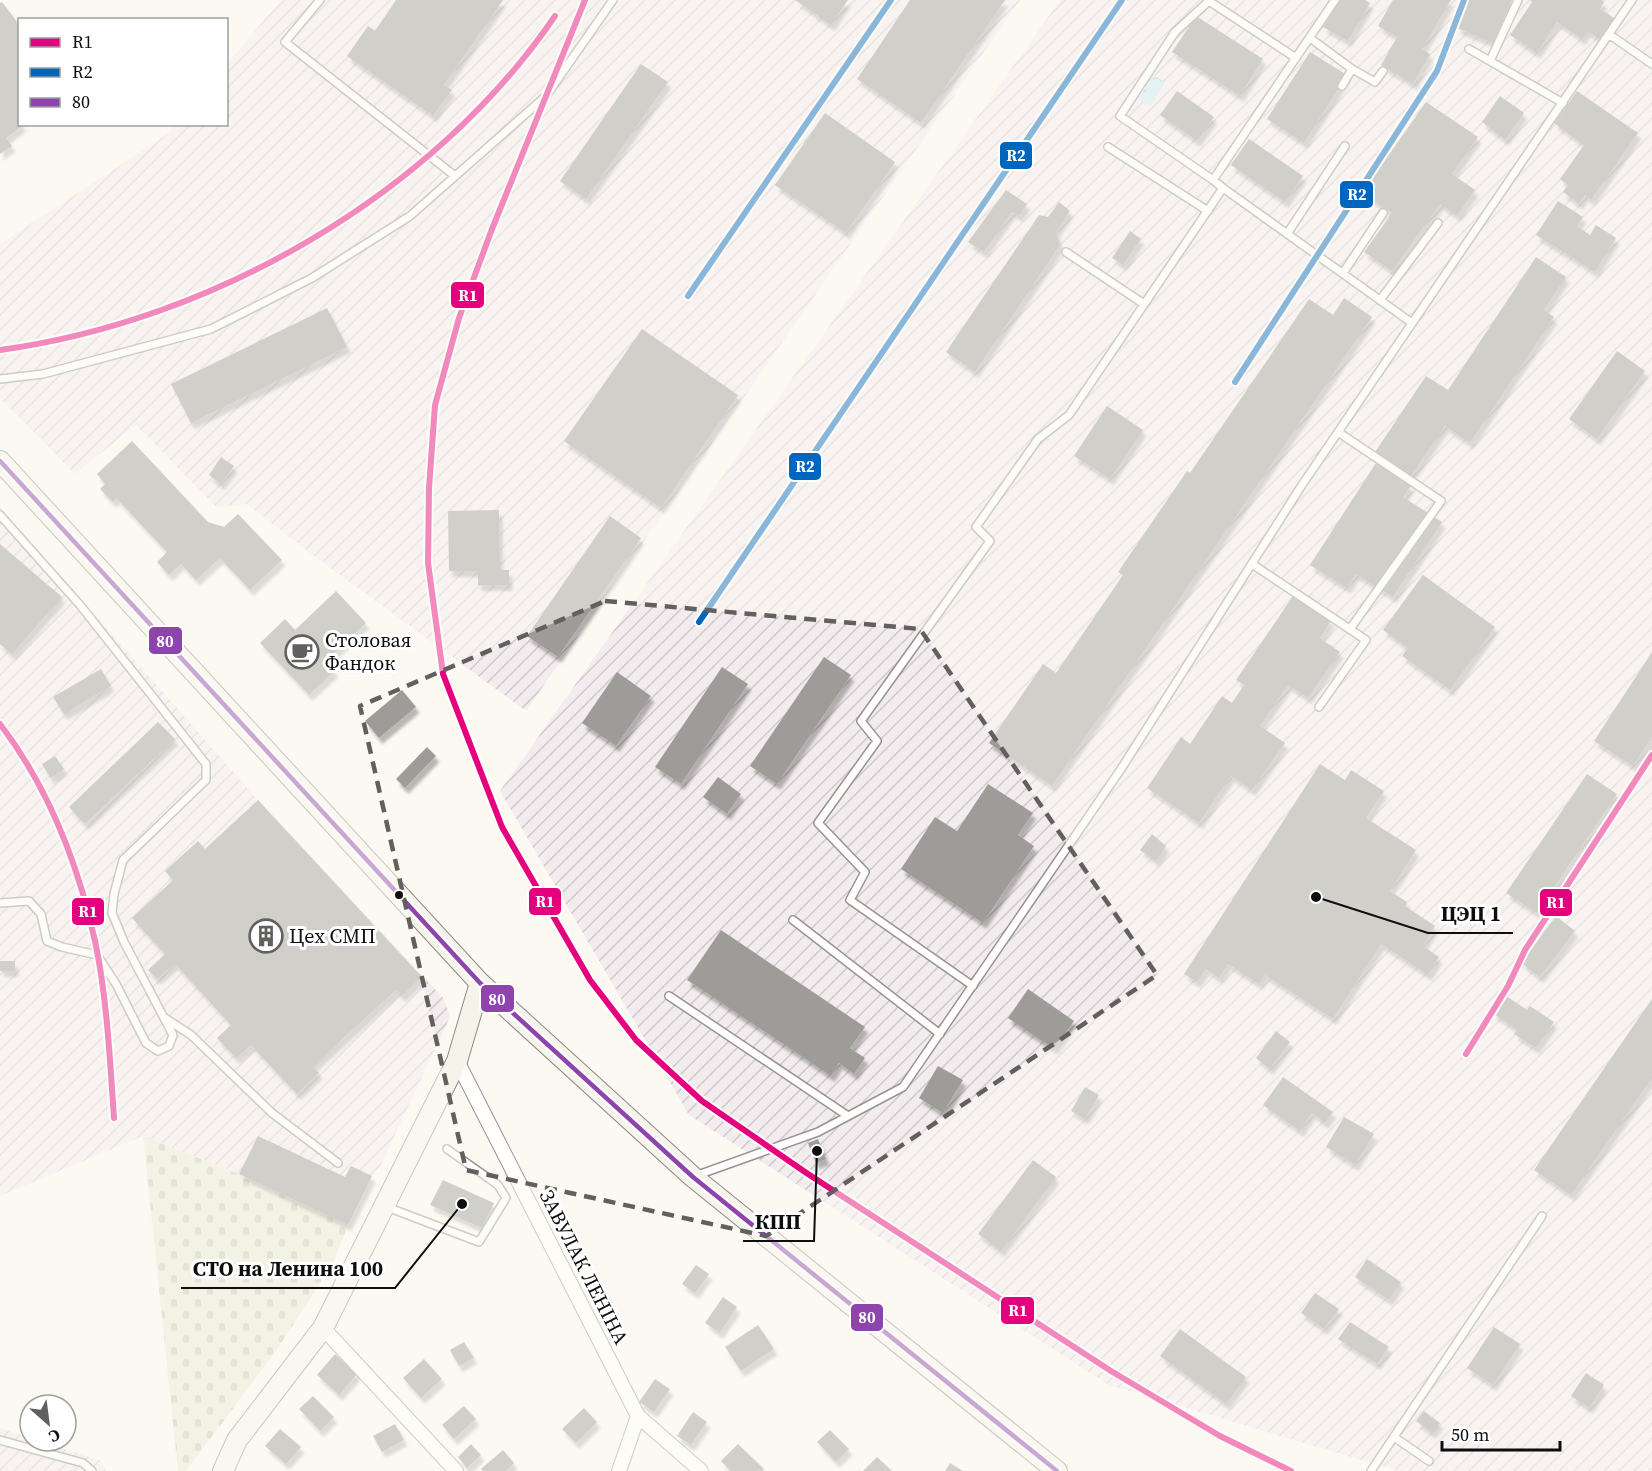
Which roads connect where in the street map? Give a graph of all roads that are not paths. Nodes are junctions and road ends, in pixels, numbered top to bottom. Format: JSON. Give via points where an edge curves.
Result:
{"nodes":[{"id":1,"x":320,"y":0,"type":"edge"},
{"id":2,"x":614,"y":0,"type":"edge"},
{"id":3,"x":1335,"y":0,"type":"edge"},
{"id":4,"x":1518,"y":0,"type":"edge"},
{"id":5,"x":1632,"y":0,"type":"edge"},
{"id":6,"x":1610,"y":35,"type":"junction"},
{"id":7,"x":1310,"y":38,"type":"junction"},
{"id":8,"x":1468,"y":49,"type":"dead end"},
{"id":9,"x":1296,"y":58,"type":"junction"},
{"id":10,"x":1490,"y":61,"type":"junction"},
{"id":11,"x":1652,"y":64,"type":"edge"},
{"id":12,"x":1352,"y":69,"type":"junction"},
{"id":13,"x":1383,"y":71,"type":"dead end"},
{"id":14,"x":1342,"y":86,"type":"dead end"},
{"id":15,"x":1563,"y":103,"type":"junction"},
{"id":16,"x":1345,"y":146,"type":"dead end"},
{"id":17,"x":1108,"y":147,"type":"dead end"},
{"id":18,"x":455,"y":176,"type":"junction"},
{"id":19,"x":1213,"y":180,"type":"junction"},
{"id":20,"x":1223,"y":188,"type":"junction"},
{"id":21,"x":1208,"y":211,"type":"junction"},
{"id":22,"x":1383,"y":213,"type":"dead end"},
{"id":23,"x":1438,"y":223,"type":"dead end"},
{"id":24,"x":1287,"y":234,"type":"junction"},
{"id":25,"x":1066,"y":252,"type":"dead end"},
{"id":26,"x":1342,"y":273,"type":"junction"},
{"id":27,"x":1380,"y":300,"type":"junction"},
{"id":28,"x":1144,"y":304,"type":"junction"},
{"id":29,"x":1412,"y":323,"type":"junction"},
{"id":30,"x":0,"y":379,"type":"edge"},
{"id":31,"x":1338,"y":432,"type":"junction"},
{"id":32,"x":0,"y":461,"type":"edge"},
{"id":33,"x":0,"y":515,"type":"edge"},
{"id":34,"x":1252,"y":564,"type":"junction"},
{"id":35,"x":1350,"y":630,"type":"junction"},
{"id":36,"x":1319,"y":707,"type":"dead end"},
{"id":37,"x":0,"y":903,"type":"edge"},
{"id":38,"x":793,"y":921,"type":"dead end"},
{"id":39,"x":480,"y":983,"type":"junction"},
{"id":40,"x":973,"y":986,"type":"junction"},
{"id":41,"x":669,"y":996,"type":"dead end"},
{"id":42,"x":163,"y":1016,"type":"junction"},
{"id":43,"x":940,"y":1034,"type":"junction"},
{"id":44,"x":458,"y":1061,"type":"junction"},
{"id":45,"x":848,"y":1116,"type":"junction"},
{"id":46,"x":447,"y":1149,"type":"dead end"},
{"id":47,"x":338,"y":1162,"type":"dead end"},
{"id":48,"x":693,"y":1177,"type":"junction"},
{"id":49,"x":385,"y":1206,"type":"junction"},
{"id":50,"x":1542,"y":1216,"type":"dead end"},
{"id":51,"x":323,"y":1328,"type":"junction"},
{"id":52,"x":638,"y":1416,"type":"junction"},
{"id":53,"x":1394,"y":1437,"type":"junction"},
{"id":54,"x":0,"y":1440,"type":"edge"},
{"id":55,"x":1428,"y":1461,"type":"dead end"},
{"id":56,"x":92,"y":1471,"type":"edge"},
{"id":57,"x":223,"y":1471,"type":"edge"},
{"id":58,"x":456,"y":1471,"type":"edge"},
{"id":59,"x":619,"y":1471,"type":"edge"},
{"id":60,"x":701,"y":1471,"type":"edge"},
{"id":61,"x":1057,"y":1471,"type":"edge"},
{"id":62,"x":1371,"y":1471,"type":"edge"}],
"edges":[{"from":1,"to":18,"type":"lane","via":[[285,42]]},
{"from":2,"to":18,"type":"lane","via":[[546,96]]},
{"from":3,"to":7,"type":"lane"},
{"from":4,"to":10,"type":"lane"},
{"from":5,"to":6,"type":"lane"},
{"from":6,"to":11,"type":"lane"},
{"from":6,"to":15,"type":"lane"},
{"from":7,"to":9,"type":"lane"},
{"from":7,"to":12,"type":"lane"},
{"from":8,"to":10,"type":"lane"},
{"from":9,"to":19,"type":"lane"},
{"from":9,"to":19,"type":"lane","via":[[1209,2],[1175,32],[1120,117]]},
{"from":10,"to":15,"type":"lane"},
{"from":12,"to":13,"type":"lane","via":[[1375,82]]},
{"from":12,"to":14,"type":"lane"},
{"from":15,"to":29,"type":"lane"},
{"from":16,"to":24,"type":"lane"},
{"from":17,"to":21,"type":"lane"},
{"from":18,"to":30,"type":"lane","via":[[410,216],[312,278],[211,329],[43,374]]},
{"from":19,"to":20,"type":"lane"},
{"from":20,"to":21,"type":"lane"},
{"from":20,"to":24,"type":"lane"},
{"from":21,"to":28,"type":"lane"},
{"from":22,"to":26,"type":"lane"},
{"from":23,"to":27,"type":"lane"},
{"from":24,"to":26,"type":"lane"},
{"from":25,"to":28,"type":"lane"},
{"from":26,"to":27,"type":"lane"},
{"from":27,"to":29,"type":"lane"},
{"from":28,"to":40,"type":"lane","via":[[1069,415],[1038,439],[976,527],[990,540],[861,721],[877,741],[818,823],[865,872],[850,900]]},
{"from":29,"to":31,"type":"lane"},
{"from":31,"to":34,"type":"lane"},
{"from":31,"to":35,"type":"lane","via":[[1441,501]]},
{"from":32,"to":39,"type":"main road"},
{"from":33,"to":42,"type":"lane","via":[[80,605],[206,764],[206,780],[123,860],[114,894],[112,913]]},
{"from":34,"to":35,"type":"lane"},
{"from":34,"to":40,"type":"lane","via":[[1121,769]]},
{"from":35,"to":36,"type":"lane","via":[[1366,640]]},
{"from":37,"to":42,"type":"lane","via":[[29,901],[42,914],[47,941],[97,955],[146,1043],[158,1051],[169,1046],[173,1035]]},
{"from":38,"to":43,"type":"lane"},
{"from":39,"to":44,"type":"main road"},
{"from":39,"to":48,"type":"main road"},
{"from":40,"to":43,"type":"lane"},
{"from":41,"to":45,"type":"lane"},
{"from":42,"to":47,"type":"lane","via":[[191,1035],[272,1113]]},
{"from":43,"to":45,"type":"lane","via":[[903,1087]]},
{"from":44,"to":49,"type":"main road"},
{"from":44,"to":52,"type":"street","name":"ЗАВУЛАК ЛЕНІНА"},
{"from":45,"to":48,"type":"lane","via":[[818,1132]]},
{"from":46,"to":49,"type":"lane","via":[[498,1185],[506,1198],[479,1242]]},
{"from":48,"to":61,"type":"main road"},
{"from":49,"to":51,"type":"main road"},
{"from":50,"to":53,"type":"lane"},
{"from":51,"to":57,"type":"main road","via":[[237,1440]]},
{"from":51,"to":58,"type":"street"},
{"from":52,"to":59,"type":"street"},
{"from":52,"to":60,"type":"street","name":"ЗАВУЛАК ЛЕНІНА"},
{"from":53,"to":55,"type":"lane"},
{"from":53,"to":62,"type":"lane"},
{"from":54,"to":56,"type":"lane","via":[[82,1463]]}]}
